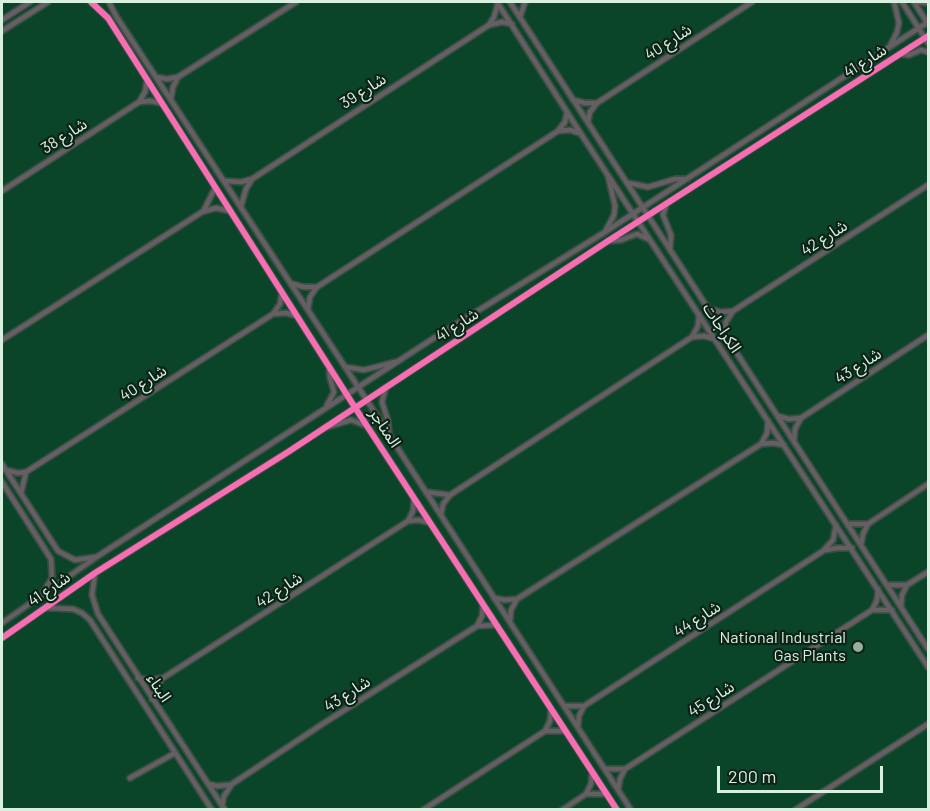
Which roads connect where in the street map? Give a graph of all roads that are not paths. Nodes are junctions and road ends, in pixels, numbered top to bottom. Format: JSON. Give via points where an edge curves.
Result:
{"nodes":[{"id":1,"x":30,"y":2,"type":"edge"},
{"id":2,"x":48,"y":2,"type":"edge"},
{"id":3,"x":91,"y":2,"type":"edge"},
{"id":4,"x":109,"y":2,"type":"edge"},
{"id":5,"x":296,"y":2,"type":"edge"},
{"id":6,"x":498,"y":2,"type":"edge"},
{"id":7,"x":510,"y":2,"type":"edge"},
{"id":8,"x":525,"y":2,"type":"edge"},
{"id":9,"x":752,"y":2,"type":"edge"},
{"id":10,"x":894,"y":2,"type":"edge"},
{"id":11,"x":902,"y":2,"type":"edge"},
{"id":12,"x":916,"y":2,"type":"edge"},
{"id":13,"x":928,"y":3,"type":"edge"},
{"id":14,"x":520,"y":17,"type":"junction"},
{"id":15,"x":2,"y":20,"type":"edge"},
{"id":16,"x":928,"y":23,"type":"edge"},
{"id":17,"x":512,"y":24,"type":"junction"},
{"id":18,"x":489,"y":25,"type":"junction"},
{"id":19,"x":919,"y":28,"type":"junction"},
{"id":20,"x":2,"y":31,"type":"edge"},
{"id":21,"x":928,"y":39,"type":"edge"},
{"id":22,"x":888,"y":48,"type":"junction"},
{"id":23,"x":928,"y":52,"type":"edge"},
{"id":24,"x":900,"y":54,"type":"junction"},
{"id":25,"x":156,"y":77,"type":"junction"},
{"id":26,"x":178,"y":77,"type":"junction"},
{"id":27,"x":147,"y":80,"type":"junction"},
{"id":28,"x":171,"y":99,"type":"junction"},
{"id":29,"x":573,"y":100,"type":"junction"},
{"id":30,"x":139,"y":102,"type":"junction"},
{"id":31,"x":597,"y":102,"type":"junction"},
{"id":32,"x":161,"y":103,"type":"junction"},
{"id":33,"x":567,"y":111,"type":"junction"},
{"id":34,"x":588,"y":123,"type":"junction"},
{"id":35,"x":558,"y":131,"type":"junction"},
{"id":36,"x":581,"y":134,"type":"junction"},
{"id":37,"x":608,"y":173,"type":"junction"},
{"id":38,"x":252,"y":179,"type":"junction"},
{"id":39,"x":687,"y":179,"type":"junction"},
{"id":40,"x":224,"y":181,"type":"junction"},
{"id":41,"x":627,"y":182,"type":"junction"},
{"id":42,"x":928,"y":185,"type":"edge"},
{"id":43,"x":215,"y":188,"type":"junction"},
{"id":44,"x":2,"y":191,"type":"edge"},
{"id":45,"x":666,"y":204,"type":"junction"},
{"id":46,"x":241,"y":206,"type":"junction"},
{"id":47,"x":643,"y":207,"type":"junction"},
{"id":48,"x":230,"y":211,"type":"junction"},
{"id":49,"x":202,"y":212,"type":"junction"},
{"id":50,"x":633,"y":214,"type":"junction"},
{"id":51,"x":648,"y":215,"type":"junction"},
{"id":52,"x":638,"y":222,"type":"junction"},
{"id":53,"x":605,"y":232,"type":"junction"},
{"id":54,"x":651,"y":240,"type":"junction"},
{"id":55,"x":608,"y":241,"type":"junction"},
{"id":56,"x":670,"y":248,"type":"junction"},
{"id":57,"x":291,"y":283,"type":"junction"},
{"id":58,"x":317,"y":287,"type":"junction"},
{"id":59,"x":282,"y":291,"type":"junction"},
{"id":60,"x":308,"y":309,"type":"junction"},
{"id":61,"x":709,"y":309,"type":"junction"},
{"id":62,"x":733,"y":311,"type":"junction"},
{"id":63,"x":273,"y":314,"type":"junction"},
{"id":64,"x":699,"y":314,"type":"junction"},
{"id":65,"x":298,"y":317,"type":"junction"},
{"id":66,"x":725,"y":334,"type":"junction"},
{"id":67,"x":928,"y":335,"type":"edge"},
{"id":68,"x":692,"y":337,"type":"junction"},
{"id":69,"x":715,"y":339,"type":"junction"},
{"id":70,"x":2,"y":340,"type":"edge"},
{"id":71,"x":398,"y":362,"type":"junction"},
{"id":72,"x":329,"y":366,"type":"junction"},
{"id":73,"x":345,"y":367,"type":"junction"},
{"id":74,"x":388,"y":385,"type":"junction"},
{"id":75,"x":358,"y":387,"type":"junction"},
{"id":76,"x":347,"y":394,"type":"junction"},
{"id":77,"x":366,"y":399,"type":"junction"},
{"id":78,"x":354,"y":406,"type":"junction"},
{"id":79,"x":324,"y":410,"type":"junction"},
{"id":80,"x":778,"y":416,"type":"junction"},
{"id":81,"x":801,"y":418,"type":"junction"},
{"id":82,"x":768,"y":420,"type":"junction"},
{"id":83,"x":368,"y":426,"type":"junction"},
{"id":84,"x":324,"y":427,"type":"junction"},
{"id":85,"x":389,"y":434,"type":"junction"},
{"id":86,"x":794,"y":441,"type":"junction"},
{"id":87,"x":761,"y":444,"type":"junction"},
{"id":88,"x":784,"y":445,"type":"junction"},
{"id":89,"x":2,"y":464,"type":"edge"},
{"id":90,"x":5,"y":470,"type":"junction"},
{"id":91,"x":26,"y":472,"type":"junction"},
{"id":92,"x":2,"y":482,"type":"edge"},
{"id":93,"x":928,"y":484,"type":"edge"},
{"id":94,"x":426,"y":492,"type":"junction"},
{"id":95,"x":21,"y":495,"type":"junction"},
{"id":96,"x":450,"y":495,"type":"junction"},
{"id":97,"x":414,"y":498,"type":"junction"},
{"id":98,"x":441,"y":515,"type":"junction"},
{"id":99,"x":408,"y":521,"type":"junction"},
{"id":100,"x":430,"y":523,"type":"junction"},
{"id":101,"x":848,"y":524,"type":"junction"},
{"id":102,"x":868,"y":524,"type":"junction"},
{"id":103,"x":836,"y":525,"type":"junction"},
{"id":104,"x":861,"y":545,"type":"junction"},
{"id":105,"x":852,"y":548,"type":"junction"},
{"id":106,"x":823,"y":551,"type":"junction"},
{"id":107,"x":98,"y":556,"type":"junction"},
{"id":108,"x":928,"y":572,"type":"edge"},
{"id":109,"x":95,"y":573,"type":"junction"},
{"id":110,"x":887,"y":585,"type":"junction"},
{"id":111,"x":907,"y":585,"type":"junction"},
{"id":112,"x":878,"y":589,"type":"junction"},
{"id":113,"x":40,"y":596,"type":"junction"},
{"id":114,"x":494,"y":598,"type":"junction"},
{"id":115,"x":517,"y":599,"type":"junction"},
{"id":116,"x":483,"y":604,"type":"junction"},
{"id":117,"x":901,"y":606,"type":"junction"},
{"id":118,"x":45,"y":609,"type":"junction"},
{"id":119,"x":872,"y":610,"type":"junction"},
{"id":120,"x":892,"y":610,"type":"junction"},
{"id":121,"x":2,"y":623,"type":"edge"},
{"id":122,"x":510,"y":623,"type":"junction"},
{"id":123,"x":477,"y":626,"type":"junction"},
{"id":124,"x":497,"y":626,"type":"junction"},
{"id":125,"x":2,"y":638,"type":"edge"},
{"id":126,"x":928,"y":649,"type":"edge"},
{"id":127,"x":928,"y":667,"type":"edge"},
{"id":128,"x":138,"y":678,"type":"junction"},
{"id":129,"x":163,"y":678,"type":"junction"},
{"id":130,"x":152,"y":699,"type":"junction"},
{"id":131,"x":564,"y":706,"type":"junction"},
{"id":132,"x":584,"y":706,"type":"junction"},
{"id":133,"x":551,"y":710,"type":"junction"},
{"id":134,"x":928,"y":724,"type":"edge"},
{"id":135,"x":578,"y":728,"type":"junction"},
{"id":136,"x":545,"y":731,"type":"junction"},
{"id":137,"x":565,"y":731,"type":"junction"},
{"id":138,"x":175,"y":753,"type":"junction"},
{"id":139,"x":604,"y":769,"type":"junction"},
{"id":140,"x":625,"y":769,"type":"junction"},
{"id":141,"x":592,"y":773,"type":"junction"},
{"id":142,"x":130,"y":778,"type":"dead end"},
{"id":143,"x":208,"y":784,"type":"junction"},
{"id":144,"x":232,"y":784,"type":"junction"},
{"id":145,"x":618,"y":790,"type":"junction"},
{"id":146,"x":586,"y":794,"type":"junction"},
{"id":147,"x":606,"y":794,"type":"junction"},
{"id":148,"x":224,"y":808,"type":"edge"},
{"id":149,"x":212,"y":810,"type":"edge"},
{"id":150,"x":423,"y":810,"type":"edge"},
{"id":151,"x":562,"y":810,"type":"edge"},
{"id":152,"x":617,"y":810,"type":"edge"},
{"id":153,"x":631,"y":810,"type":"edge"},
{"id":154,"x":795,"y":810,"type":"edge"}],
"edges":[{"from":1,"to":15,"type":"street"},
{"from":2,"to":20,"type":"street"},
{"from":3,"to":27,"type":"street","name":"المناجر","via":[[108,18]]},
{"from":4,"to":25,"type":"street","name":"المناجر"},
{"from":5,"to":26,"type":"street"},
{"from":6,"to":17,"type":"street","name":"الكراجات"},
{"from":6,"to":18,"type":"street"},
{"from":7,"to":14,"type":"street","name":"الكراجات"},
{"from":8,"to":14,"type":"street"},
{"from":9,"to":31,"type":"street","name":"شارع 40"},
{"from":10,"to":22,"type":"street","via":[[899,23]]},
{"from":11,"to":19,"type":"street"},
{"from":12,"to":13,"type":"street"},
{"from":12,"to":16,"type":"street"},
{"from":14,"to":29,"type":"street","name":"الكراجات"},
{"from":16,"to":19,"type":"street","name":"شارع 41"},
{"from":17,"to":18,"type":"street"},
{"from":17,"to":33,"type":"street","name":"الكراجات"},
{"from":18,"to":38,"type":"street","name":"شارع 39"},
{"from":19,"to":21,"type":"street"},
{"from":19,"to":22,"type":"street","name":"شارع 41"},
{"from":21,"to":24,"type":"street","name":"شارع 41"},
{"from":22,"to":39,"type":"street","name":"شارع 41"},
{"from":23,"to":24,"type":"street"},
{"from":24,"to":45,"type":"street","name":"شارع 41"},
{"from":25,"to":26,"type":"street"},
{"from":25,"to":28,"type":"street","name":"المناجر"},
{"from":26,"to":28,"type":"street"},
{"from":27,"to":30,"type":"street"},
{"from":27,"to":32,"type":"street","name":"المناجر"},
{"from":28,"to":40,"type":"street","name":"المناجر"},
{"from":29,"to":31,"type":"street"},
{"from":29,"to":34,"type":"street","name":"الكراجات"},
{"from":30,"to":32,"type":"street"},
{"from":30,"to":44,"type":"street","name":"شارع 38"},
{"from":31,"to":34,"type":"street"},
{"from":32,"to":43,"type":"street","name":"المناجر"},
{"from":33,"to":35,"type":"street"},
{"from":33,"to":36,"type":"street","name":"الكراجات"},
{"from":34,"to":41,"type":"street","name":"الكراجات"},
{"from":35,"to":36,"type":"street"},
{"from":35,"to":58,"type":"street"},
{"from":36,"to":37,"type":"street","name":"الكراجات"},
{"from":37,"to":50,"type":"street","name":"الكراجات"},
{"from":37,"to":53,"type":"street","via":[[615,206]]},
{"from":38,"to":40,"type":"street","name":"شارع 39"},
{"from":38,"to":46,"type":"street"},
{"from":39,"to":41,"type":"street","via":[[648,187]]},
{"from":39,"to":47,"type":"street","name":"شارع 41"},
{"from":40,"to":46,"type":"street","name":"المناجر"},
{"from":41,"to":47,"type":"street","name":"الكراجات"},
{"from":42,"to":62,"type":"street","name":"شارع 42"},
{"from":43,"to":48,"type":"street","name":"المناجر"},
{"from":43,"to":49,"type":"street"},
{"from":45,"to":51,"type":"street","name":"شارع 41"},
{"from":45,"to":56,"type":"street","via":[[663,215],[671,235]]},
{"from":46,"to":57,"type":"street","name":"المناجر"},
{"from":47,"to":50,"type":"street","name":"شارع 41"},
{"from":47,"to":51,"type":"street","name":"الكراجات"},
{"from":48,"to":49,"type":"street","via":[[216,208]]},
{"from":48,"to":59,"type":"street","name":"المناجر"},
{"from":49,"to":70,"type":"street"},
{"from":50,"to":52,"type":"street","name":"الكراجات"},
{"from":50,"to":53,"type":"street","name":"شارع 41"},
{"from":51,"to":52,"type":"street","name":"شارع 41"},
{"from":51,"to":56,"type":"street","name":"الكراجات"},
{"from":52,"to":54,"type":"street","name":"الكراجات"},
{"from":52,"to":55,"type":"street","name":"شارع 41"},
{"from":53,"to":71,"type":"street","name":"شارع 41"},
{"from":54,"to":55,"type":"street","via":[[637,234]]},
{"from":54,"to":64,"type":"street","name":"الكراجات"},
{"from":55,"to":74,"type":"street","name":"شارع 41"},
{"from":56,"to":61,"type":"street","name":"الكراجات"},
{"from":57,"to":58,"type":"street"},
{"from":57,"to":60,"type":"street","name":"المناجر"},
{"from":58,"to":60,"type":"street"},
{"from":59,"to":63,"type":"street"},
{"from":59,"to":65,"type":"street","name":"المناجر"},
{"from":60,"to":73,"type":"street","name":"المناجر"},
{"from":61,"to":62,"type":"street"},
{"from":61,"to":66,"type":"street","name":"الكراجات"},
{"from":62,"to":66,"type":"street"},
{"from":63,"to":65,"type":"street"},
{"from":63,"to":91,"type":"street","name":"شارع 40"},
{"from":64,"to":68,"type":"street"},
{"from":64,"to":69,"type":"street","name":"الكراجات"},
{"from":65,"to":72,"type":"street","name":"المناجر"},
{"from":66,"to":80,"type":"street","name":"الكراجات"},
{"from":67,"to":81,"type":"street","name":"شارع 43"},
{"from":68,"to":69,"type":"street"},
{"from":68,"to":96,"type":"street"},
{"from":69,"to":82,"type":"street","name":"الكراجات"},
{"from":71,"to":73,"type":"street","via":[[364,370]]},
{"from":71,"to":75,"type":"street","name":"شارع 41"},
{"from":72,"to":76,"type":"street","name":"المناجر"},
{"from":72,"to":79,"type":"street","via":[[334,392]]},
{"from":73,"to":75,"type":"street","name":"المناجر"},
{"from":74,"to":77,"type":"street","name":"شارع 41"},
{"from":74,"to":85,"type":"street","name":"المناجر","via":[[382,402]]},
{"from":75,"to":76,"type":"street","name":"شارع 41"},
{"from":75,"to":77,"type":"street","name":"المناجر"},
{"from":76,"to":78,"type":"street","name":"المناجر"},
{"from":76,"to":79,"type":"street","name":"شارع 41"},
{"from":77,"to":78,"type":"street","name":"شارع 41"},
{"from":77,"to":85,"type":"street","name":"المناجر"},
{"from":78,"to":83,"type":"street","name":"المناجر"},
{"from":78,"to":84,"type":"street","name":"شارع 41"},
{"from":79,"to":107,"type":"street","name":"شارع 41"},
{"from":80,"to":81,"type":"street"},
{"from":80,"to":86,"type":"street","name":"الكراجات"},
{"from":81,"to":86,"type":"street"},
{"from":82,"to":87,"type":"street"},
{"from":82,"to":88,"type":"street","name":"الكراجات"},
{"from":83,"to":84,"type":"street","via":[[351,420]]},
{"from":83,"to":97,"type":"street","name":"المناجر"},
{"from":84,"to":109,"type":"street","name":"شارع 41"},
{"from":85,"to":94,"type":"street","name":"المناجر"},
{"from":86,"to":101,"type":"street","name":"الكراجات"},
{"from":87,"to":88,"type":"street"},
{"from":87,"to":115,"type":"street"},
{"from":88,"to":103,"type":"street","name":"الكراجات"},
{"from":89,"to":90,"type":"street"},
{"from":90,"to":91,"type":"street"},
{"from":90,"to":95,"type":"street"},
{"from":91,"to":95,"type":"street"},
{"from":92,"to":113,"type":"street","via":[[51,559],[52,578]]},
{"from":93,"to":102,"type":"street"},
{"from":94,"to":96,"type":"street"},
{"from":94,"to":98,"type":"street","name":"المناجر"},
{"from":95,"to":107,"type":"street","via":[[62,554],[79,560]]},
{"from":96,"to":98,"type":"street"},
{"from":97,"to":99,"type":"street"},
{"from":97,"to":100,"type":"street","name":"المناجر"},
{"from":98,"to":114,"type":"street","name":"المناجر"},
{"from":99,"to":100,"type":"street"},
{"from":99,"to":129,"type":"street","name":"شارع 42"},
{"from":100,"to":116,"type":"street","name":"المناجر"},
{"from":101,"to":102,"type":"street"},
{"from":101,"to":104,"type":"street","name":"الكراجات"},
{"from":102,"to":104,"type":"street"},
{"from":103,"to":105,"type":"street","name":"الكراجات"},
{"from":103,"to":106,"type":"street","via":[[833,540]]},
{"from":104,"to":110,"type":"street","name":"الكراجات"},
{"from":105,"to":106,"type":"street","name":"شارع 44"},
{"from":105,"to":112,"type":"street","name":"الكراجات"},
{"from":106,"to":132,"type":"street","name":"شارع 44"},
{"from":107,"to":113,"type":"street","name":"شارع 41"},
{"from":108,"to":111,"type":"street"},
{"from":109,"to":118,"type":"street","name":"شارع 41"},
{"from":109,"to":128,"type":"street","name":"البناء","via":[[92,595],[96,610]]},
{"from":110,"to":111,"type":"street"},
{"from":110,"to":117,"type":"street","name":"الكراجات"},
{"from":111,"to":117,"type":"street"},
{"from":112,"to":119,"type":"street"},
{"from":112,"to":120,"type":"street","name":"الكراجات"},
{"from":113,"to":121,"type":"street","name":"شارع 41"},
{"from":114,"to":115,"type":"street"},
{"from":114,"to":122,"type":"street","name":"المناجر"},
{"from":115,"to":122,"type":"street"},
{"from":116,"to":123,"type":"street"},
{"from":116,"to":124,"type":"street","name":"المناجر"},
{"from":117,"to":126,"type":"street","name":"الكراجات"},
{"from":118,"to":125,"type":"street","name":"شارع 41"},
{"from":118,"to":138,"type":"street","name":"البناء","via":[[68,608],[86,616]]},
{"from":119,"to":120,"type":"street"},
{"from":119,"to":140,"type":"street","name":"شارع 45"},
{"from":120,"to":127,"type":"street","name":"الكراجات"},
{"from":122,"to":131,"type":"street","name":"المناجر"},
{"from":123,"to":124,"type":"street"},
{"from":123,"to":144,"type":"street","name":"شارع 43"},
{"from":124,"to":133,"type":"street","name":"المناجر"},
{"from":128,"to":129,"type":"street"},
{"from":128,"to":130,"type":"street","name":"البناء"},
{"from":129,"to":130,"type":"street","name":"شارع 42"},
{"from":130,"to":143,"type":"street","name":"البناء"},
{"from":131,"to":132,"type":"street"},
{"from":131,"to":135,"type":"street","name":"المناجر"},
{"from":132,"to":135,"type":"street"},
{"from":133,"to":136,"type":"street"},
{"from":133,"to":137,"type":"street","name":"المناجر"},
{"from":134,"to":154,"type":"street"},
{"from":135,"to":139,"type":"street","name":"المناجر"},
{"from":136,"to":137,"type":"street"},
{"from":136,"to":150,"type":"street"},
{"from":137,"to":141,"type":"street","name":"المناجر"},
{"from":138,"to":142,"type":"street"},
{"from":138,"to":149,"type":"street","name":"البناء"},
{"from":139,"to":140,"type":"street"},
{"from":139,"to":145,"type":"street","name":"المناجر"},
{"from":140,"to":145,"type":"street"},
{"from":141,"to":146,"type":"street"},
{"from":141,"to":147,"type":"street","name":"المناجر"},
{"from":143,"to":144,"type":"street"},
{"from":143,"to":148,"type":"street","name":"البناء"},
{"from":144,"to":148,"type":"street","via":[[224,796]]},
{"from":145,"to":153,"type":"street","name":"المناجر"},
{"from":146,"to":147,"type":"street"},
{"from":146,"to":151,"type":"street"},
{"from":147,"to":152,"type":"street","name":"المناجر"}]}
